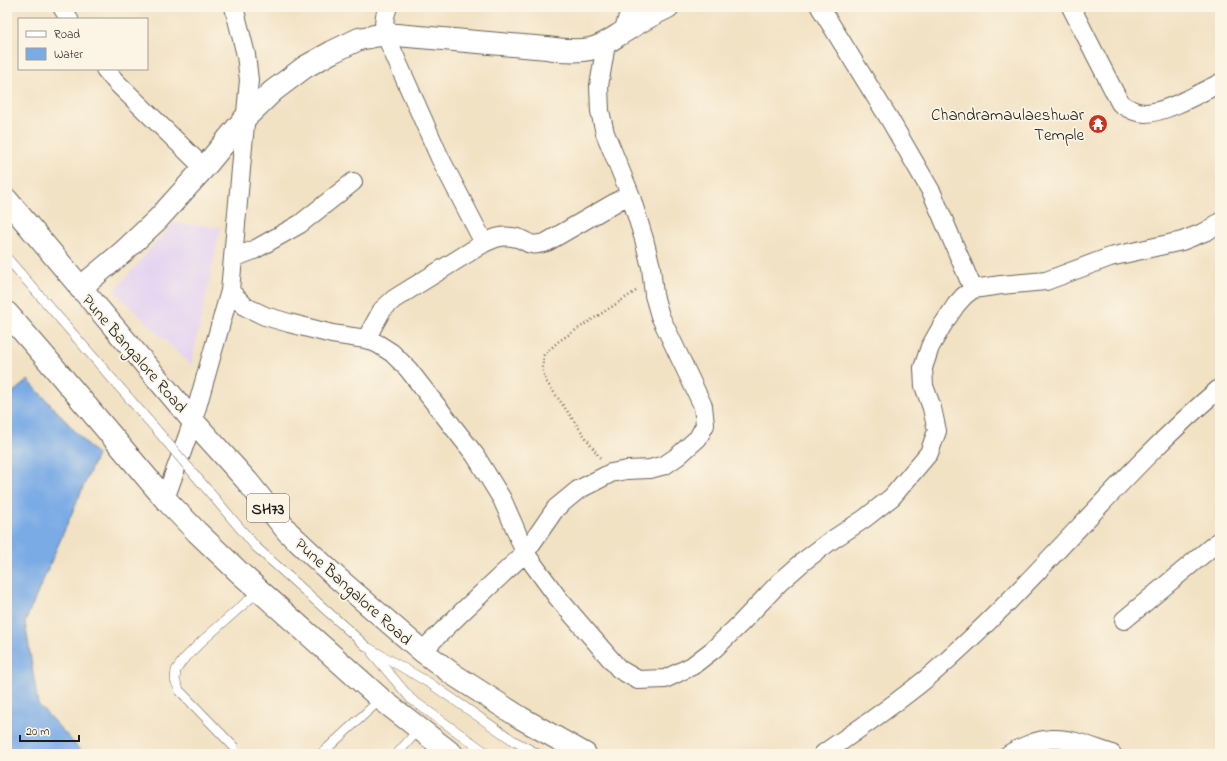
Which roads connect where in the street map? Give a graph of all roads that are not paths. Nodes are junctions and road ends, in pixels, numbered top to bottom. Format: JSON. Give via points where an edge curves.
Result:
{"nodes":[{"id":1,"x":62,"y":7,"type":"edge"},
{"id":2,"x":234,"y":7,"type":"edge"},
{"id":3,"x":388,"y":7,"type":"edge"},
{"id":4,"x":631,"y":7,"type":"edge"},
{"id":5,"x":668,"y":7,"type":"edge"},
{"id":6,"x":820,"y":7,"type":"edge"},
{"id":7,"x":1071,"y":7,"type":"edge"},
{"id":8,"x":69,"y":18,"type":"edge"},
{"id":9,"x":385,"y":34,"type":"junction"},
{"id":10,"x":614,"y":38,"type":"junction"},
{"id":11,"x":106,"y":70,"type":"edge"},
{"id":12,"x":1220,"y":83,"type":"edge"},
{"id":13,"x":246,"y":117,"type":"junction"},
{"id":14,"x":204,"y":168,"type":"junction"},
{"id":15,"x":353,"y":182,"type":"dead end"},
{"id":16,"x":630,"y":194,"type":"junction"},
{"id":17,"x":7,"y":200,"type":"edge"},
{"id":18,"x":1220,"y":222,"type":"edge"},
{"id":19,"x":484,"y":243,"type":"junction"},
{"id":20,"x":7,"y":258,"type":"edge"},
{"id":21,"x":233,"y":258,"type":"junction"},
{"id":22,"x":80,"y":288,"type":"junction"},
{"id":23,"x":973,"y":289,"type":"junction"},
{"id":24,"x":230,"y":291,"type":"junction"},
{"id":25,"x":7,"y":313,"type":"edge"},
{"id":26,"x":366,"y":339,"type":"junction"},
{"id":27,"x":1220,"y":388,"type":"edge"},
{"id":28,"x":193,"y":421,"type":"junction"},
{"id":29,"x":165,"y":499,"type":"junction"},
{"id":30,"x":1220,"y":540,"type":"edge"},
{"id":31,"x":525,"y":553,"type":"junction"},
{"id":32,"x":260,"y":590,"type":"junction"},
{"id":33,"x":1124,"y":620,"type":"dead end"},
{"id":34,"x":367,"y":647,"type":"junction"},
{"id":35,"x":422,"y":651,"type":"junction"},
{"id":36,"x":381,"y":698,"type":"junction"},
{"id":37,"x":418,"y":729,"type":"junction"},
{"id":38,"x":234,"y":747,"type":"dead end"},
{"id":39,"x":1071,"y":747,"type":"edge"},
{"id":40,"x":321,"y":754,"type":"edge"},
{"id":41,"x":397,"y":754,"type":"edge"},
{"id":42,"x":452,"y":754,"type":"edge"},
{"id":43,"x":488,"y":754,"type":"edge"},
{"id":44,"x":538,"y":754,"type":"edge"},
{"id":45,"x":584,"y":754,"type":"edge"},
{"id":46,"x":823,"y":754,"type":"edge"},
{"id":47,"x":1008,"y":754,"type":"edge"},
{"id":48,"x":1112,"y":754,"type":"edge"}],
"edges":[{"from":1,"to":8,"type":"street"},
{"from":2,"to":13,"type":"street","via":[[246,55],[249,80]]},
{"from":3,"to":9,"type":"street","via":[[383,24]]},
{"from":4,"to":10,"type":"street"},
{"from":5,"to":10,"type":"main road"},
{"from":6,"to":23,"type":"street","via":[[932,193]]},
{"from":7,"to":12,"type":"street","via":[[1120,103],[1131,111],[1146,113],[1161,110]]},
{"from":9,"to":10,"type":"main road","via":[[574,50],[590,50]]},
{"from":9,"to":13,"type":"main road","via":[[359,39],[312,63],[273,91]]},
{"from":9,"to":19,"type":"street","via":[[440,158]]},
{"from":10,"to":16,"type":"street","via":[[600,86],[600,111],[605,133]]},
{"from":11,"to":14,"type":"street"},
{"from":13,"to":14,"type":"main road"},
{"from":13,"to":21,"type":"street"},
{"from":14,"to":22,"type":"main road","via":[[158,219]]},
{"from":15,"to":21,"type":"street","via":[[300,224],[254,250]]},
{"from":16,"to":19,"type":"street","via":[[536,246],[512,237],[499,237]]},
{"from":16,"to":31,"type":"street","via":[[651,267],[654,295],[660,316],[703,406],[705,425],[698,438],[666,465],[611,473],[578,490],[556,508]]},
{"from":17,"to":22,"type":"main road","name":"Pune Bangalore Road","number":"SH73"},
{"from":18,"to":23,"type":"street","via":[[1207,231],[1182,241],[1110,257],[1046,281]]},
{"from":19,"to":26,"type":"street","via":[[394,299],[382,310]]},
{"from":20,"to":34,"type":"lane","bridge":true,"via":[[256,547]]},
{"from":21,"to":24,"type":"street"},
{"from":22,"to":28,"type":"main road","name":"Pune Bangalore Road","number":"SH73"},
{"from":23,"to":31,"type":"street","via":[[956,305],[942,326],[930,347],[923,368],[924,386],[937,431],[928,453],[892,497],[804,561],[741,623],[692,666],[666,679],[638,680],[619,669],[558,598]]},
{"from":24,"to":26,"type":"street","via":[[246,307],[265,316],[332,334]]},
{"from":24,"to":28,"type":"street"},
{"from":25,"to":29,"type":"main road"},
{"from":26,"to":31,"type":"street","via":[[392,353],[408,369],[475,455],[502,499]]},
{"from":27,"to":46,"type":"street","via":[[1158,445],[1001,610],[933,673]]},
{"from":28,"to":29,"type":"street"},
{"from":28,"to":35,"type":"main road","name":"Pune Bangalore Road","number":"SH73","via":[[247,481],[288,532]]},
{"from":29,"to":32,"type":"main road"},
{"from":30,"to":33,"type":"street"},
{"from":31,"to":35,"type":"street"},
{"from":32,"to":36,"type":"main road"},
{"from":32,"to":38,"type":"lane","via":[[202,641],[176,670],[175,680],[179,690]]},
{"from":34,"to":43,"type":"lane","via":[[411,698]]},
{"from":34,"to":44,"type":"lane","via":[[431,684],[514,741]]},
{"from":35,"to":45,"type":"main road","name":"Pune Bangalore Road","number":"SH73","via":[[521,718]]},
{"from":36,"to":37,"type":"main road"},
{"from":36,"to":40,"type":"lane"},
{"from":37,"to":41,"type":"lane"},
{"from":37,"to":42,"type":"main road"},
{"from":39,"to":47,"type":"street","via":[[1052,739],[1025,745]]},
{"from":39,"to":48,"type":"street"}]}
